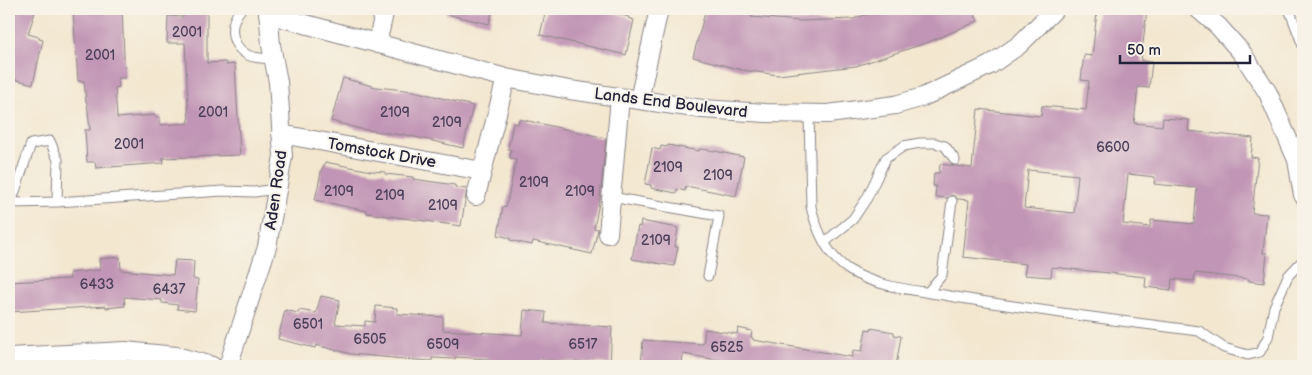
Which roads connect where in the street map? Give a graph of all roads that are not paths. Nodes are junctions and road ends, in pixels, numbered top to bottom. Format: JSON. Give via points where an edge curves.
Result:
{"nodes":[{"id":1,"x":241,"y":9,"type":"edge"},
{"id":2,"x":385,"y":9,"type":"edge"},
{"id":3,"x":1055,"y":9,"type":"edge"},
{"id":4,"x":1198,"y":9,"type":"edge"},
{"id":5,"x":1289,"y":9,"type":"edge"},
{"id":6,"x":656,"y":10,"type":"edge"},
{"id":7,"x":268,"y":12,"type":"edge"},
{"id":8,"x":377,"y":44,"type":"junction"},
{"id":9,"x":1303,"y":46,"type":"edge"},
{"id":10,"x":273,"y":59,"type":"junction"},
{"id":11,"x":506,"y":78,"type":"junction"},
{"id":12,"x":620,"y":97,"type":"junction"},
{"id":13,"x":638,"y":100,"type":"junction"},
{"id":14,"x":809,"y":114,"type":"junction"},
{"id":15,"x":281,"y":134,"type":"junction"},
{"id":16,"x":956,"y":160,"type":"dead end"},
{"id":17,"x":482,"y":170,"type":"junction"},
{"id":18,"x":277,"y":189,"type":"junction"},
{"id":19,"x":1303,"y":195,"type":"edge"},
{"id":20,"x":476,"y":196,"type":"dead end"},
{"id":21,"x":611,"y":197,"type":"junction"},
{"id":22,"x":952,"y":201,"type":"dead end"},
{"id":23,"x":57,"y":202,"type":"junction"},
{"id":24,"x":10,"y":203,"type":"edge"},
{"id":25,"x":608,"y":234,"type":"dead end"},
{"id":26,"x":825,"y":242,"type":"junction"},
{"id":27,"x":1303,"y":260,"type":"edge"},
{"id":28,"x":708,"y":276,"type":"dead end"},
{"id":29,"x":928,"y":292,"type":"junction"},
{"id":30,"x":9,"y":357,"type":"edge"},
{"id":31,"x":212,"y":366,"type":"edge"},
{"id":32,"x":228,"y":366,"type":"edge"}],
"edges":[{"from":1,"to":10,"type":"lane","via":[[232,29],[234,41],[246,54]]},
{"from":2,"to":8,"type":"street"},
{"from":3,"to":14,"type":"street","name":"Lands End Boulevard","via":[[1019,45],[990,65],[923,97],[886,106]]},
{"from":4,"to":19,"type":"street","via":[[1242,53],[1268,93],[1294,144]]},
{"from":5,"to":9,"type":"lane"},
{"from":6,"to":13,"type":"street"},
{"from":7,"to":8,"type":"street","name":"Lands End Boulevard"},
{"from":7,"to":10,"type":"street","name":"Aden Road"},
{"from":8,"to":11,"type":"street","name":"Lands End Boulevard"},
{"from":10,"to":15,"type":"street","name":"Aden Road","via":[[278,82]]},
{"from":11,"to":12,"type":"street","name":"Lands End Boulevard"},
{"from":11,"to":17,"type":"street"},
{"from":12,"to":13,"type":"street","name":"Lands End Boulevard"},
{"from":12,"to":21,"type":"street"},
{"from":13,"to":14,"type":"street","name":"Lands End Boulevard","via":[[702,109]]},
{"from":14,"to":26,"type":"lane","via":[[811,207]]},
{"from":15,"to":17,"type":"street","name":"Tomstock Drive"},
{"from":15,"to":18,"type":"street","name":"Aden Road","via":[[283,156]]},
{"from":16,"to":26,"type":"lane","via":[[945,146],[904,146],[886,158],[853,219]]},
{"from":17,"to":20,"type":"street"},
{"from":18,"to":23,"type":"lane"},
{"from":18,"to":32,"type":"street","name":"Aden Road","via":[[267,247]]},
{"from":21,"to":25,"type":"street"},
{"from":21,"to":28,"type":"lane","via":[[719,216]]},
{"from":22,"to":29,"type":"lane","via":[[942,276]]},
{"from":23,"to":24,"type":"lane"},
{"from":23,"to":24,"type":"lane","via":[[58,160],[50,141],[30,144]]},
{"from":26,"to":29,"type":"lane","via":[[834,257],[862,277]]},
{"from":27,"to":29,"type":"lane","via":[[1288,276],[1260,352],[1248,355],[1224,348],[1199,331],[1010,307]]},
{"from":30,"to":31,"type":"street","via":[[125,351],[176,356]]}]}
